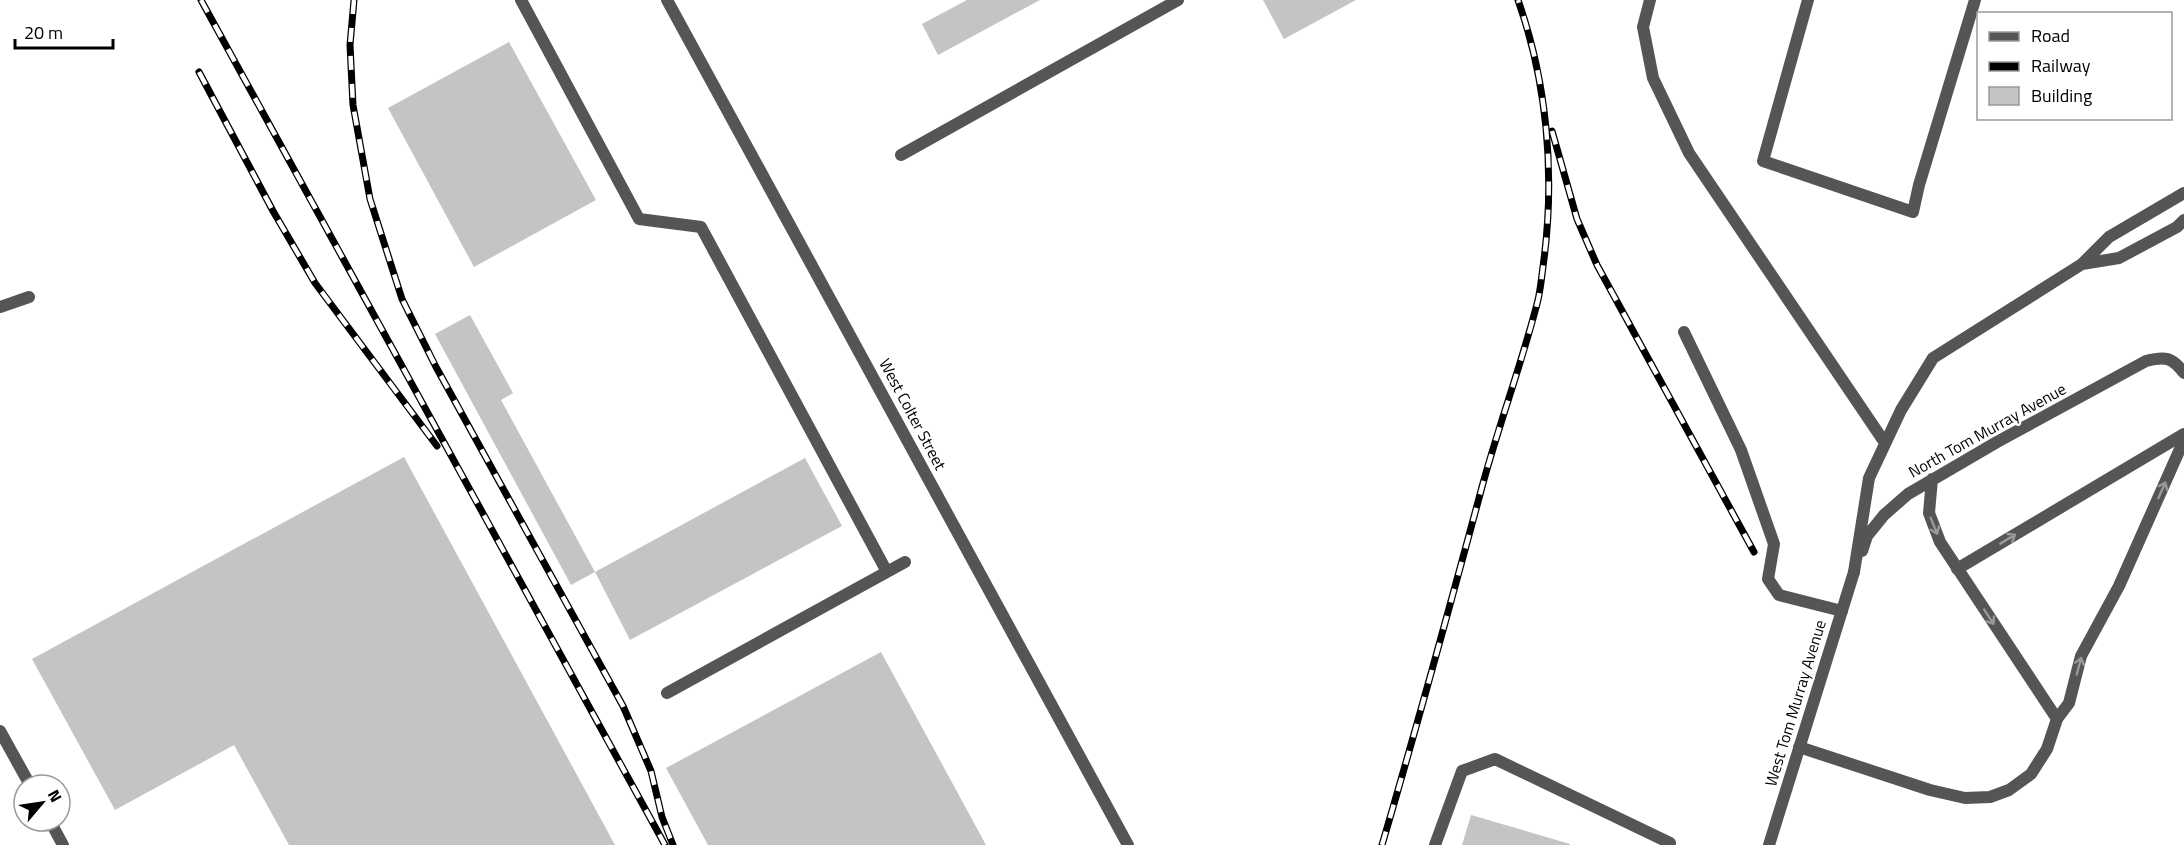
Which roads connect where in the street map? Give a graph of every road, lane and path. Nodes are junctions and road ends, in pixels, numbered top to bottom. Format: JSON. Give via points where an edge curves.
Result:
{"nodes":[{"id":1,"x":521,"y":0,"type":"edge"},
{"id":2,"x":668,"y":0,"type":"edge"},
{"id":3,"x":1178,"y":0,"type":"edge"},
{"id":4,"x":1650,"y":0,"type":"edge"},
{"id":5,"x":1808,"y":0,"type":"edge"},
{"id":6,"x":1975,"y":0,"type":"edge"},
{"id":7,"x":901,"y":155,"type":"dead end"},
{"id":8,"x":2184,"y":193,"type":"edge"},
{"id":9,"x":2184,"y":220,"type":"edge"},
{"id":10,"x":2082,"y":264,"type":"junction"},
{"id":11,"x":29,"y":297,"type":"dead end"},
{"id":12,"x":0,"y":307,"type":"edge"},
{"id":13,"x":1684,"y":332,"type":"dead end"},
{"id":14,"x":2184,"y":373,"type":"edge"},
{"id":15,"x":2184,"y":434,"type":"edge"},
{"id":16,"x":2184,"y":440,"type":"edge"},
{"id":17,"x":1885,"y":443,"type":"junction"},
{"id":18,"x":1932,"y":478,"type":"junction"},
{"id":19,"x":905,"y":562,"type":"dead end"},
{"id":20,"x":1957,"y":568,"type":"junction"},
{"id":21,"x":887,"y":572,"type":"junction"},
{"id":22,"x":1854,"y":572,"type":"junction"},
{"id":23,"x":1842,"y":611,"type":"junction"},
{"id":24,"x":667,"y":693,"type":"dead end"},
{"id":25,"x":2057,"y":719,"type":"junction"},
{"id":26,"x":0,"y":731,"type":"edge"},
{"id":27,"x":1798,"y":747,"type":"junction"},
{"id":28,"x":23,"y":773,"type":"edge"},
{"id":29,"x":1674,"y":844,"type":"edge"},
{"id":30,"x":1128,"y":845,"type":"edge"},
{"id":31,"x":1435,"y":845,"type":"edge"},
{"id":32,"x":1769,"y":845,"type":"edge"}],
"edges":[{"from":1,"to":21,"type":"street","via":[[639,219],[701,227]]},
{"from":2,"to":30,"type":"street","name":"West Colter Street"},
{"from":3,"to":7,"type":"street"},
{"from":4,"to":17,"type":"street","via":[[1643,27],[1653,78],[1689,153]]},
{"from":5,"to":6,"type":"street","via":[[1762,161],[1913,212]]},
{"from":8,"to":10,"type":"street","via":[[2109,237]]},
{"from":9,"to":10,"type":"street","via":[[2118,258]]},
{"from":10,"to":17,"type":"street","via":[[1934,358]]},
{"from":11,"to":12,"type":"street"},
{"from":13,"to":23,"type":"street","via":[[1741,450],[1774,544],[1768,579],[1779,595]]},
{"from":14,"to":18,"type":"street","name":"North Tom Murray Avenue","via":[[2176,363],[2162,357],[2146,361]]},
{"from":20,"to":15,"type":"street","one_way":true},
{"from":25,"to":16,"type":"street","one_way":true,"via":[[2069,704],[2081,656],[2119,586]]},
{"from":17,"to":22,"type":"street","via":[[1869,477]]},
{"from":18,"to":20,"type":"street","one_way":true,"via":[[1929,513],[1940,542]]},
{"from":18,"to":22,"type":"street","name":"North Tom Murray Avenue","via":[[1884,515],[1868,536]]},
{"from":19,"to":21,"type":"street"},
{"from":20,"to":25,"type":"street","one_way":true},
{"from":21,"to":24,"type":"street"},
{"from":22,"to":23,"type":"street","name":"West Tom Murray Avenue"},
{"from":23,"to":27,"type":"street","name":"West Tom Murray Avenue"},
{"from":25,"to":27,"type":"street","via":[[2047,749],[2031,774],[2009,790],[1990,797],[1965,798],[1930,790]]},
{"from":26,"to":28,"type":"street"},
{"from":27,"to":32,"type":"street","name":"West Tom Murray Avenue"},
{"from":29,"to":31,"type":"street","via":[[1495,759],[1462,771]]}]}
